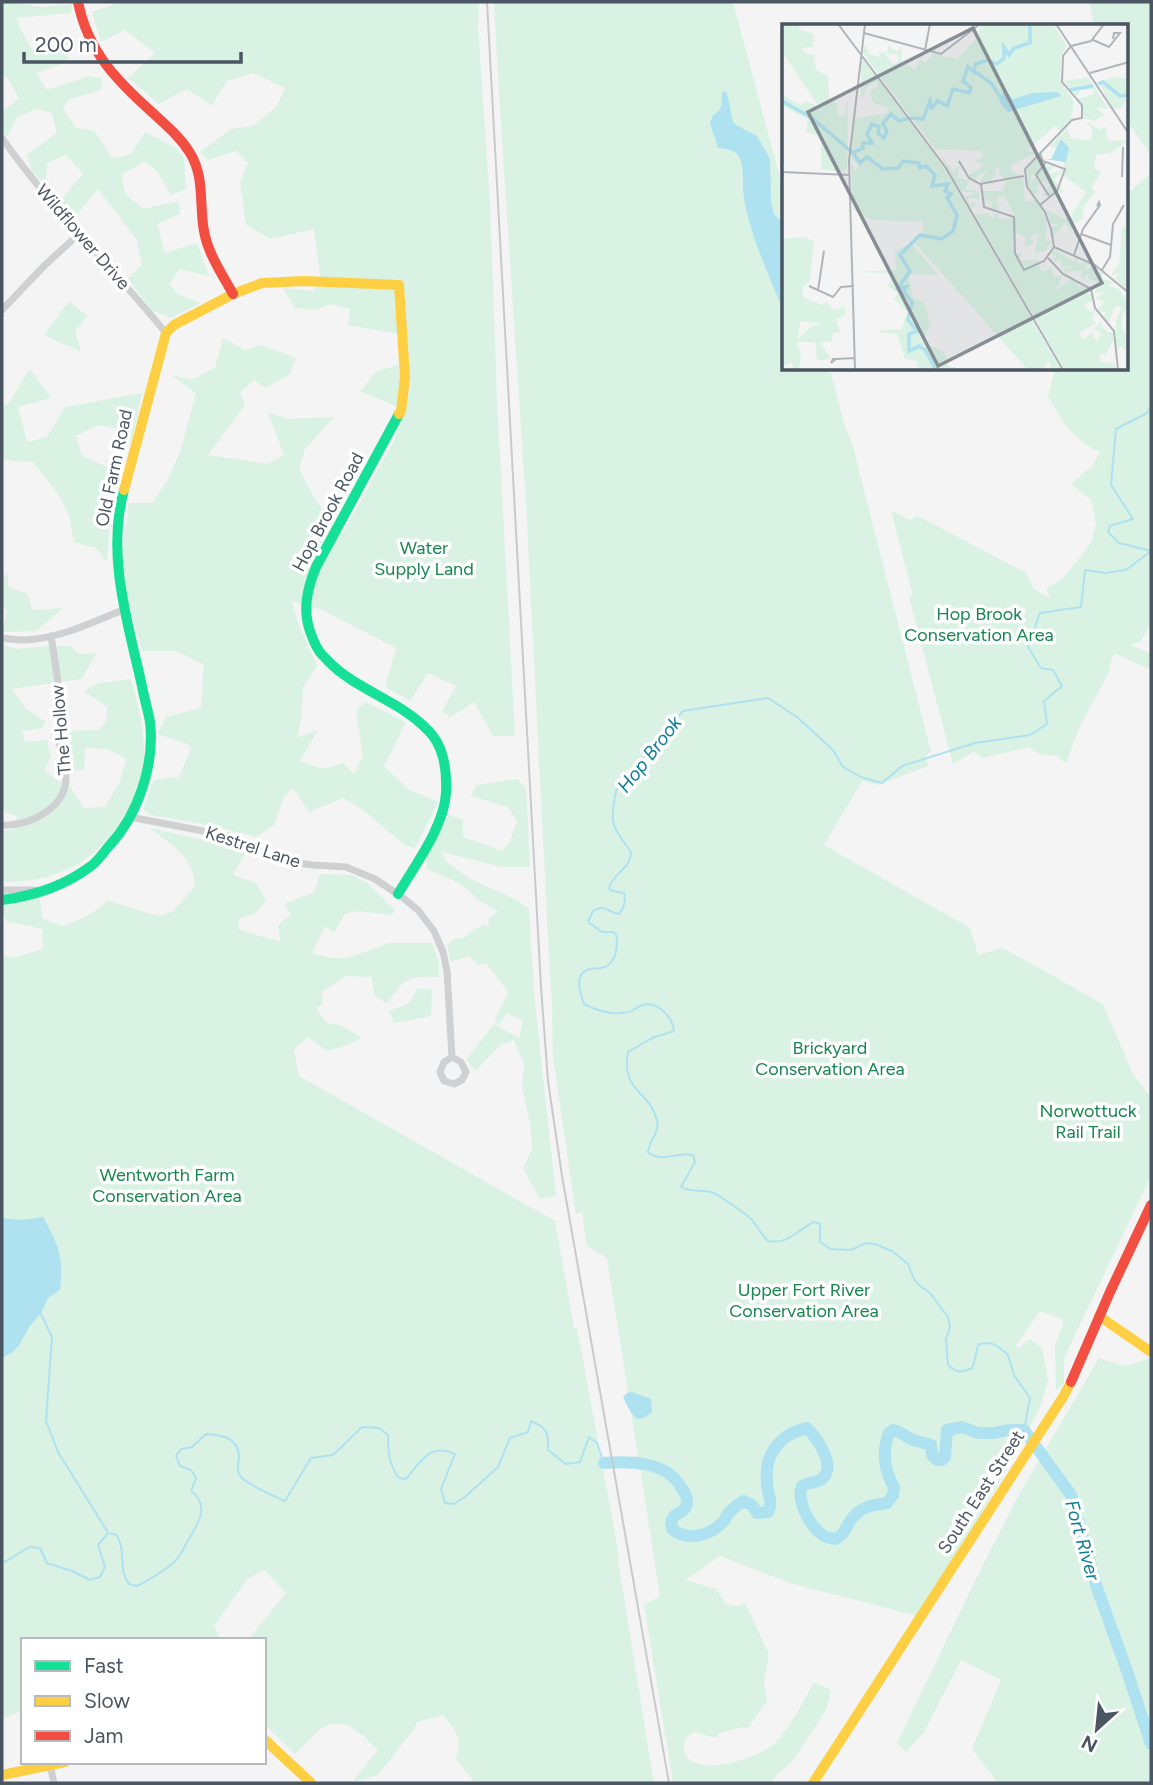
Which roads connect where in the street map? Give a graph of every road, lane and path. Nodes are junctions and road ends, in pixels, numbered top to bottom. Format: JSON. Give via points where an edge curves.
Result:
{"nodes":[{"id":1,"x":78,"y":2,"type":"edge"},
{"id":2,"x":2,"y":138,"type":"edge"},
{"id":3,"x":79,"y":234,"type":"junction"},
{"id":4,"x":233,"y":294,"type":"junction"},
{"id":5,"x":2,"y":310,"type":"edge"},
{"id":6,"x":166,"y":333,"type":"junction"},
{"id":7,"x":125,"y":609,"type":"junction"},
{"id":8,"x":51,"y":636,"type":"junction"},
{"id":9,"x":2,"y":638,"type":"edge"},
{"id":10,"x":130,"y":817,"type":"junction"},
{"id":11,"x":2,"y":825,"type":"edge"},
{"id":12,"x":2,"y":890,"type":"edge"},
{"id":13,"x":40,"y":890,"type":"junction"},
{"id":14,"x":398,"y":894,"type":"junction"},
{"id":15,"x":2,"y":900,"type":"edge"},
{"id":16,"x":452,"y":1057,"type":"dead end"},
{"id":17,"x":1151,"y":1205,"type":"edge"},
{"id":18,"x":1099,"y":1316,"type":"junction"},
{"id":19,"x":1151,"y":1352,"type":"edge"},
{"id":20,"x":266,"y":1741,"type":"edge"},
{"id":21,"x":55,"y":1764,"type":"edge"},
{"id":22,"x":50,"y":1765,"type":"junction"},
{"id":23,"x":2,"y":1775,"type":"edge"},
{"id":24,"x":54,"y":1783,"type":"edge"},
{"id":25,"x":311,"y":1783,"type":"edge"},
{"id":26,"x":813,"y":1783,"type":"edge"}],
"edges":[{"from":1,"to":4,"type":"street","via":[[100,58],[190,152],[200,180],[206,238]]},
{"from":2,"to":3,"type":"street","name":"Wildflower Drive"},
{"from":3,"to":5,"type":"street"},
{"from":3,"to":6,"type":"street","name":"Wildflower Drive"},
{"from":4,"to":6,"type":"street"},
{"from":4,"to":14,"type":"street","name":"Hop Brook Road","via":[[284,281],[399,285],[405,377],[401,411],[316,567],[305,614],[312,640],[326,660],[345,677],[412,716],[433,737],[443,756],[444,805]]},
{"from":6,"to":7,"type":"street","name":"Old Farm Road","via":[[119,517],[118,558]]},
{"from":7,"to":8,"type":"street"},
{"from":7,"to":10,"type":"street","name":"Old Farm Road","via":[[150,724],[146,774]]},
{"from":8,"to":9,"type":"street"},
{"from":8,"to":11,"type":"street","name":"The Hollow","via":[[65,787],[38,816],[17,825]]},
{"from":10,"to":13,"type":"street","name":"Old Farm Road","via":[[92,866]]},
{"from":10,"to":14,"type":"street","name":"Kestrel Lane","via":[[229,836],[290,862],[346,867]]},
{"from":12,"to":13,"type":"street","name":"Old Farm Road"},
{"from":13,"to":15,"type":"street","name":"Old Farm Road"},
{"from":14,"to":16,"type":"street","name":"Kestrel Lane","via":[[435,931],[443,951]]},
{"from":17,"to":18,"type":"street","name":"South East Street"},
{"from":18,"to":19,"type":"street"},
{"from":18,"to":26,"type":"street","name":"South East Street","via":[[1063,1397]]},
{"from":20,"to":25,"type":"street"},
{"from":21,"to":22,"type":"street"},
{"from":22,"to":23,"type":"street"},
{"from":22,"to":24,"type":"street"}]}
